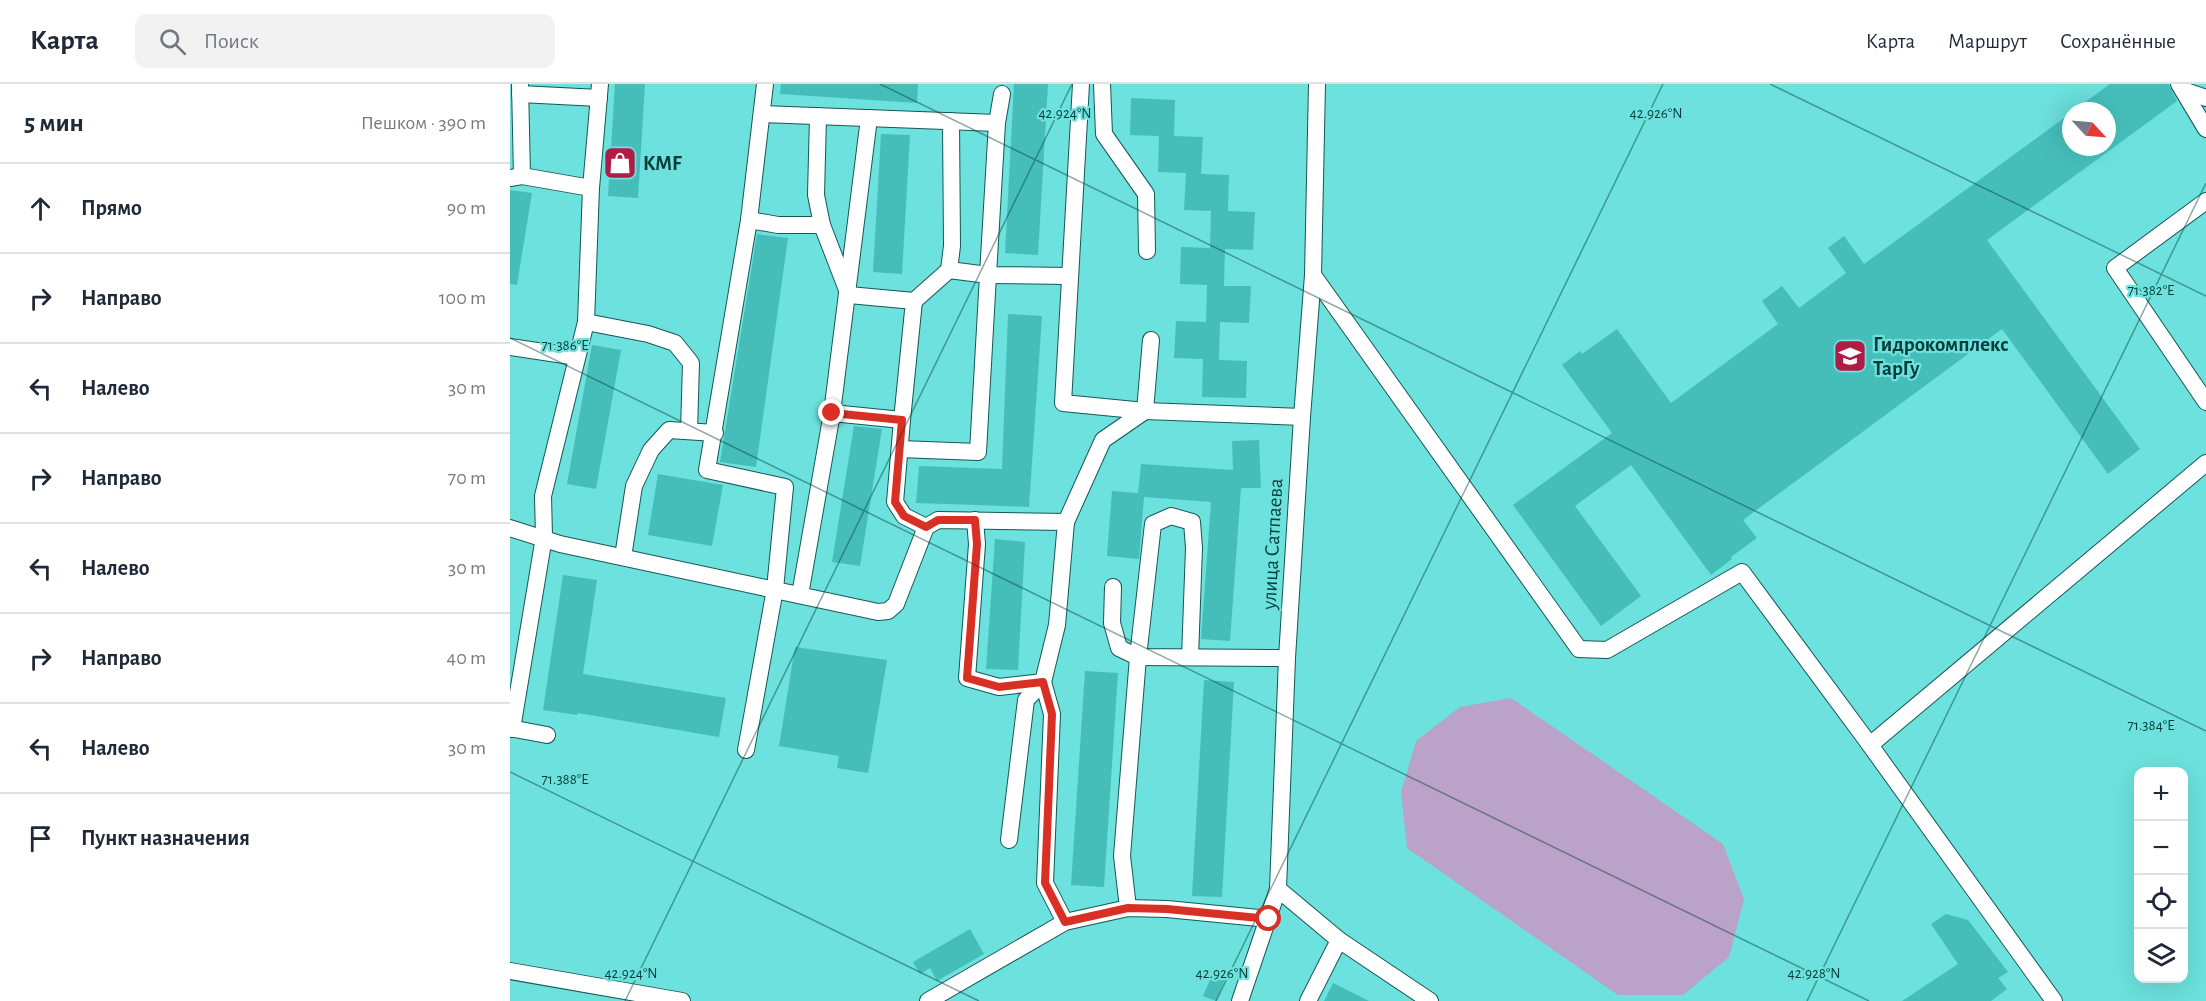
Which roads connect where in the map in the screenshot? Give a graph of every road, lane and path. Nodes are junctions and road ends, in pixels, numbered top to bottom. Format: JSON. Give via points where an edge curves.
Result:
{"nodes":[{"id":1,"x":765,"y":84,"type":"edge"},
{"id":2,"x":1081,"y":84,"type":"edge"},
{"id":3,"x":1102,"y":84,"type":"edge"},
{"id":4,"x":1317,"y":84,"type":"edge"},
{"id":5,"x":2181,"y":87,"type":"edge"},
{"id":6,"x":520,"y":89,"type":"edge"},
{"id":7,"x":600,"y":91,"type":"edge"},
{"id":8,"x":1002,"y":94,"type":"dead end"},
{"id":9,"x":2206,"y":98,"type":"edge"},
{"id":10,"x":762,"y":114,"type":"junction"},
{"id":11,"x":818,"y":116,"type":"junction"},
{"id":12,"x":869,"y":118,"type":"junction"},
{"id":13,"x":951,"y":121,"type":"junction"},
{"id":14,"x":997,"y":123,"type":"junction"},
{"id":15,"x":2206,"y":129,"type":"edge"},
{"id":16,"x":516,"y":177,"type":"edge"},
{"id":17,"x":591,"y":188,"type":"junction"},
{"id":18,"x":2206,"y":201,"type":"edge"},
{"id":19,"x":750,"y":220,"type":"junction"},
{"id":20,"x":822,"y":225,"type":"junction"},
{"id":21,"x":1147,"y":251,"type":"dead end"},
{"id":22,"x":949,"y":270,"type":"junction"},
{"id":23,"x":988,"y":274,"type":"junction"},
{"id":24,"x":1314,"y":275,"type":"junction"},
{"id":25,"x":1069,"y":276,"type":"junction"},
{"id":26,"x":849,"y":295,"type":"junction"},
{"id":27,"x":914,"y":301,"type":"junction"},
{"id":28,"x":586,"y":322,"type":"junction"},
{"id":29,"x":1151,"y":339,"type":"dead end"},
{"id":30,"x":510,"y":347,"type":"edge"},
{"id":31,"x":577,"y":357,"type":"junction"},
{"id":32,"x":2206,"y":402,"type":"edge"},
{"id":33,"x":1145,"y":411,"type":"junction"},
{"id":34,"x":832,"y":413,"type":"junction"},
{"id":35,"x":1302,"y":417,"type":"junction"},
{"id":36,"x":902,"y":420,"type":"junction"},
{"id":37,"x":689,"y":431,"type":"junction"},
{"id":38,"x":714,"y":433,"type":"junction"},
{"id":39,"x":900,"y":449,"type":"junction"},
{"id":40,"x":2206,"y":463,"type":"edge"},
{"id":41,"x":975,"y":520,"type":"junction"},
{"id":42,"x":1066,"y":522,"type":"junction"},
{"id":43,"x":926,"y":527,"type":"junction"},
{"id":44,"x":510,"y":528,"type":"edge"},
{"id":45,"x":544,"y":537,"type":"junction"},
{"id":46,"x":623,"y":557,"type":"junction"},
{"id":47,"x":1113,"y":587,"type":"dead end"},
{"id":48,"x":776,"y":589,"type":"junction"},
{"id":49,"x":800,"y":595,"type":"junction"},
{"id":50,"x":1138,"y":657,"type":"junction"},
{"id":51,"x":1190,"y":657,"type":"junction"},
{"id":52,"x":1287,"y":658,"type":"junction"},
{"id":53,"x":1043,"y":682,"type":"junction"},
{"id":54,"x":511,"y":729,"type":"edge"},
{"id":55,"x":547,"y":735,"type":"dead end"},
{"id":56,"x":1870,"y":745,"type":"junction"},
{"id":57,"x":746,"y":750,"type":"dead end"},
{"id":58,"x":1009,"y":840,"type":"dead end"},
{"id":59,"x":1278,"y":889,"type":"junction"},
{"id":60,"x":1128,"y":908,"type":"junction"},
{"id":61,"x":1269,"y":919,"type":"junction"},
{"id":62,"x":1065,"y":922,"type":"junction"},
{"id":63,"x":1339,"y":940,"type":"junction"},
{"id":64,"x":510,"y":971,"type":"edge"},
{"id":65,"x":682,"y":1001,"type":"edge"},
{"id":66,"x":928,"y":1001,"type":"edge"},
{"id":67,"x":1240,"y":1001,"type":"edge"},
{"id":68,"x":1308,"y":1001,"type":"edge"},
{"id":69,"x":1430,"y":1001,"type":"edge"},
{"id":70,"x":2054,"y":1001,"type":"edge"}],
"edges":[{"from":1,"to":10,"type":"street"},
{"from":2,"to":25,"type":"street"},
{"from":3,"to":21,"type":"street","via":[[1104,134],[1146,194]]},
{"from":4,"to":24,"type":"street","name":"улица Сатпаева"},
{"from":5,"to":9,"type":"street"},
{"from":5,"to":15,"type":"street"},
{"from":6,"to":7,"type":"street"},
{"from":6,"to":16,"type":"street"},
{"from":7,"to":17,"type":"street"},
{"from":8,"to":14,"type":"street"},
{"from":10,"to":11,"type":"street"},
{"from":10,"to":19,"type":"street"},
{"from":11,"to":12,"type":"street"},
{"from":11,"to":20,"type":"street","via":[[816,195]]},
{"from":12,"to":13,"type":"street"},
{"from":12,"to":26,"type":"street"},
{"from":13,"to":14,"type":"street"},
{"from":13,"to":22,"type":"street"},
{"from":14,"to":23,"type":"street"},
{"from":16,"to":17,"type":"street"},
{"from":17,"to":28,"type":"street"},
{"from":18,"to":32,"type":"street","via":[[2115,268]]},
{"from":19,"to":20,"type":"street","via":[[778,225]]},
{"from":19,"to":38,"type":"street"},
{"from":20,"to":26,"type":"street"},
{"from":22,"to":23,"type":"street"},
{"from":22,"to":27,"type":"street"},
{"from":23,"to":25,"type":"street"},
{"from":23,"to":39,"type":"street","via":[[978,452]]},
{"from":24,"to":35,"type":"street","name":"улица Сатпаева"},
{"from":24,"to":56,"type":"street","via":[[1579,649],[1607,650],[1742,572]]},
{"from":25,"to":33,"type":"street","via":[[1063,403]]},
{"from":26,"to":27,"type":"street"},
{"from":26,"to":34,"type":"street"},
{"from":27,"to":36,"type":"street"},
{"from":28,"to":31,"type":"street"},
{"from":28,"to":37,"type":"street","via":[[648,333],[675,343],[691,363]]},
{"from":29,"to":33,"type":"street"},
{"from":30,"to":31,"type":"street"},
{"from":31,"to":45,"type":"street","via":[[543,496]]},
{"from":33,"to":35,"type":"street"},
{"from":33,"to":42,"type":"street","via":[[1102,440]]},
{"from":34,"to":36,"type":"street"},
{"from":34,"to":49,"type":"street"},
{"from":35,"to":52,"type":"street","name":"улица Сатпаева"},
{"from":36,"to":39,"type":"street"},
{"from":37,"to":38,"type":"street"},
{"from":37,"to":46,"type":"street","via":[[669,430],[651,450],[634,486]]},
{"from":38,"to":48,"type":"street","via":[[707,470],[785,487]]},
{"from":39,"to":43,"type":"street","via":[[895,502],[904,516]]},
{"from":40,"to":56,"type":"street"},
{"from":41,"to":42,"type":"street"},
{"from":41,"to":43,"type":"street","via":[[938,520]]},
{"from":41,"to":53,"type":"street","via":[[977,544],[967,678],[999,687]]},
{"from":42,"to":53,"type":"street","via":[[1057,625]]},
{"from":43,"to":49,"type":"street","via":[[897,604],[888,611]]},
{"from":44,"to":45,"type":"street"},
{"from":45,"to":46,"type":"street"},
{"from":45,"to":54,"type":"street"},
{"from":46,"to":48,"type":"street"},
{"from":47,"to":50,"type":"street","via":[[1112,623],[1119,648]]},
{"from":48,"to":49,"type":"street"},
{"from":48,"to":57,"type":"street"},
{"from":50,"to":51,"type":"street"},
{"from":50,"to":51,"type":"street","via":[[1153,524],[1171,516],[1192,522]]},
{"from":50,"to":60,"type":"street","via":[[1122,856]]},
{"from":51,"to":52,"type":"street"},
{"from":52,"to":59,"type":"street","name":"улица Сатпаева"},
{"from":53,"to":58,"type":"street","via":[[1026,700]]},
{"from":53,"to":62,"type":"street","via":[[1052,714],[1045,883]]},
{"from":54,"to":55,"type":"street"},
{"from":56,"to":70,"type":"street"},
{"from":59,"to":61,"type":"street","name":"улица Сатпаева"},
{"from":59,"to":63,"type":"street"},
{"from":60,"to":61,"type":"street"},
{"from":60,"to":62,"type":"street"},
{"from":61,"to":67,"type":"street","name":"улица Сатпаева"},
{"from":62,"to":66,"type":"street"},
{"from":63,"to":68,"type":"street"},
{"from":63,"to":69,"type":"street"},
{"from":64,"to":65,"type":"street"}]}
